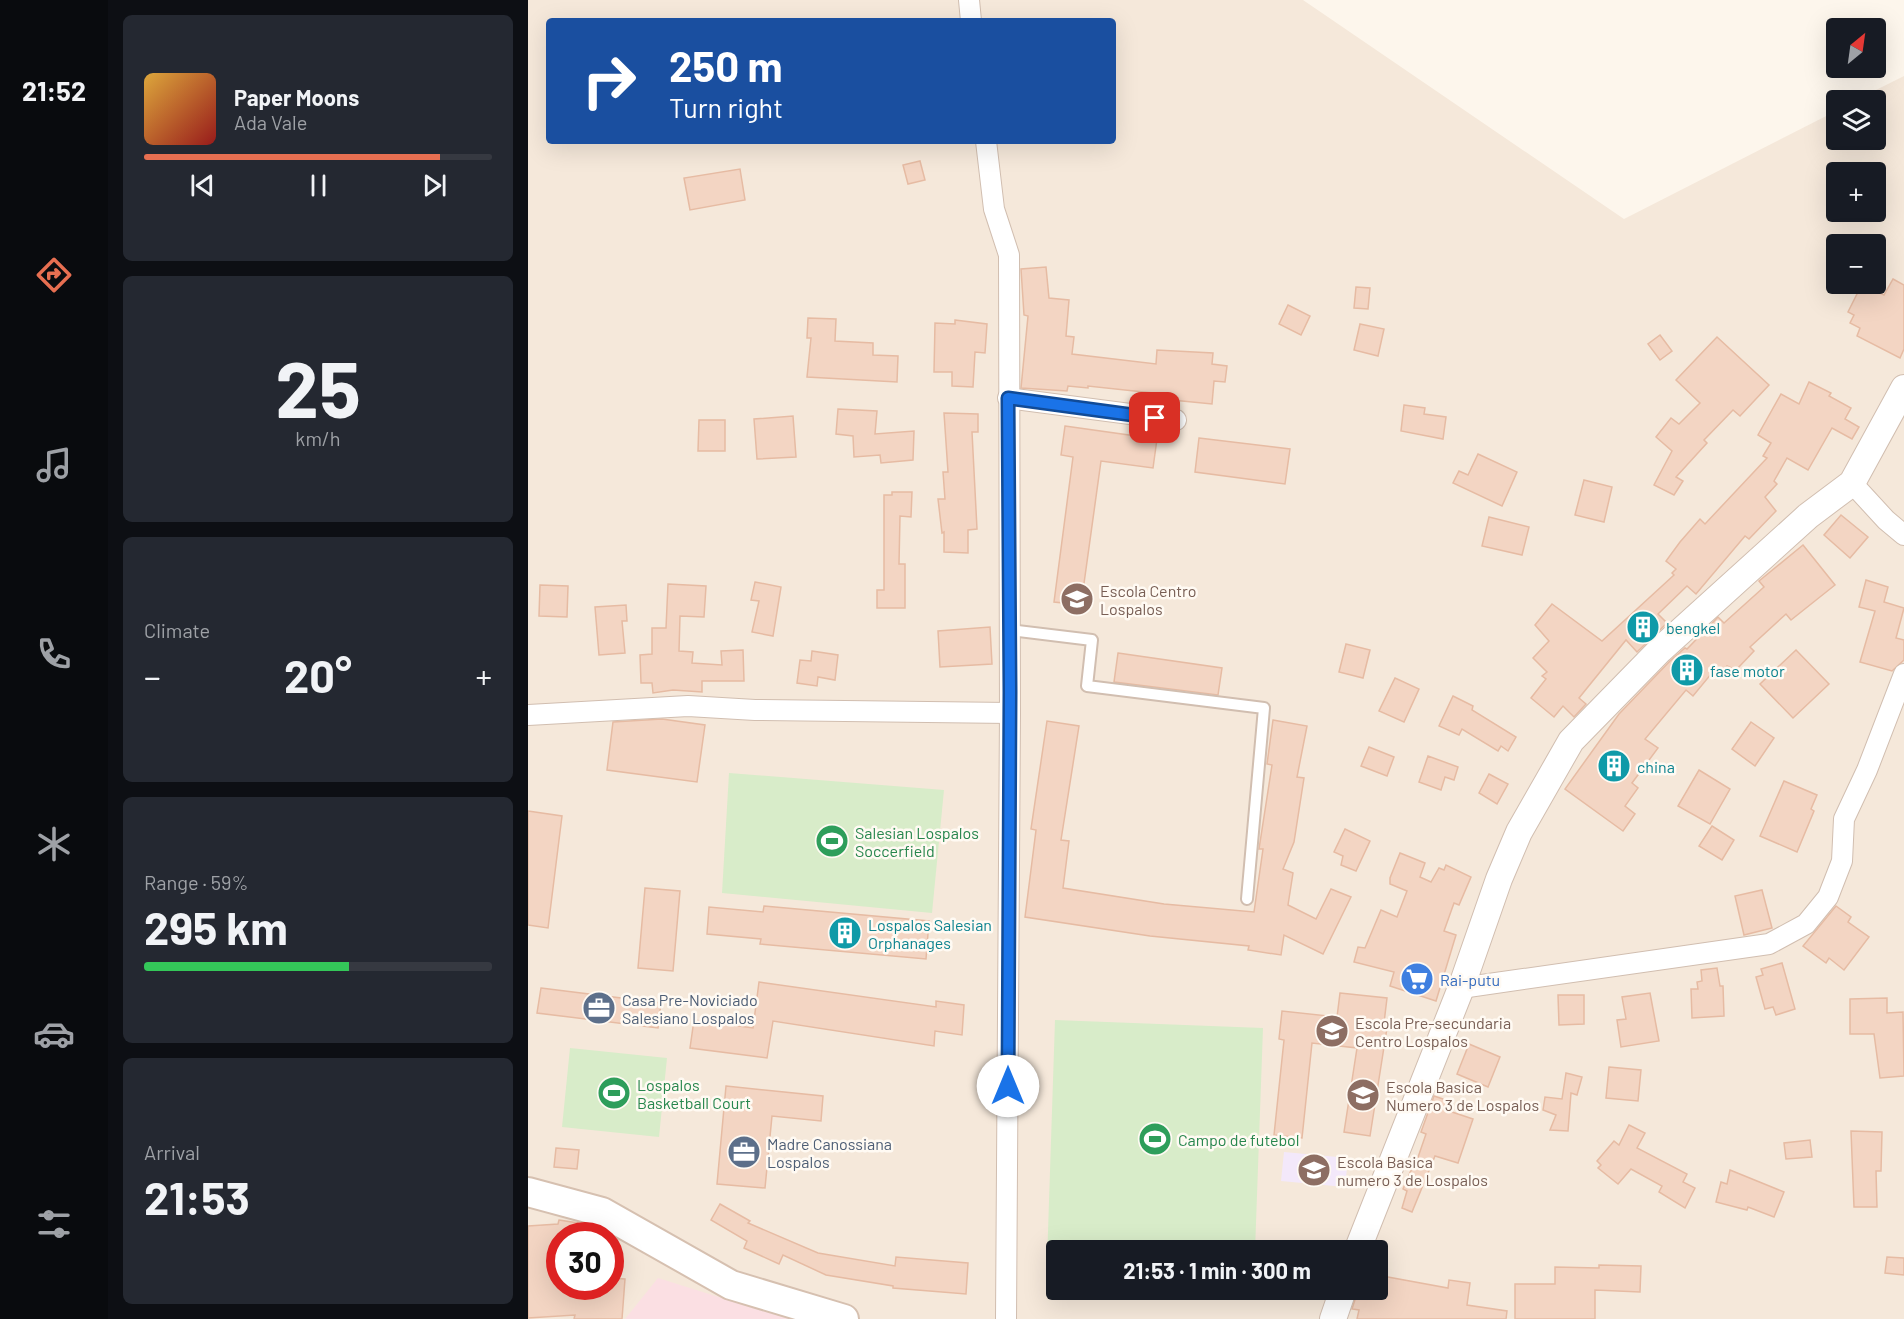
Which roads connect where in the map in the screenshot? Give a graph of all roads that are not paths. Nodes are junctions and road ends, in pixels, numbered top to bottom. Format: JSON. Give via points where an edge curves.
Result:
{"nodes":[{"id":1,"x":969,"y":0,"type":"edge"},
{"id":2,"x":971,"y":18,"type":"edge"},
{"id":3,"x":986,"y":144,"type":"edge"},
{"id":4,"x":1904,"y":388,"type":"edge"},
{"id":5,"x":1008,"y":398,"type":"junction"},
{"id":6,"x":1176,"y":420,"type":"dead end"},
{"id":7,"x":1852,"y":483,"type":"junction"},
{"id":8,"x":1904,"y":535,"type":"edge"},
{"id":9,"x":1010,"y":630,"type":"junction"},
{"id":10,"x":1904,"y":674,"type":"edge"},
{"id":11,"x":1010,"y":713,"type":"junction"},
{"id":12,"x":528,"y":715,"type":"edge"},
{"id":13,"x":1247,"y":898,"type":"dead end"},
{"id":14,"x":1461,"y":988,"type":"junction"},
{"id":15,"x":528,"y":1192,"type":"edge"},
{"id":16,"x":1361,"y":1240,"type":"edge"},
{"id":17,"x":1340,"y":1300,"type":"edge"},
{"id":18,"x":843,"y":1319,"type":"edge"},
{"id":19,"x":1006,"y":1319,"type":"edge"},
{"id":20,"x":1333,"y":1319,"type":"edge"}],
"edges":[{"from":1,"to":2,"type":"street"},
{"from":3,"to":5,"type":"street","via":[[994,209],[1009,255]]},
{"from":4,"to":7,"type":"street"},
{"from":5,"to":6,"type":"street"},
{"from":5,"to":9,"type":"street"},
{"from":7,"to":8,"type":"street"},
{"from":7,"to":14,"type":"street","via":[[1808,516],[1660,650],[1571,741],[1519,832]]},
{"from":9,"to":11,"type":"street"},
{"from":9,"to":13,"type":"lane","via":[[1092,640],[1087,686],[1264,708]]},
{"from":10,"to":14,"type":"street","via":[[1844,819],[1842,861],[1828,897],[1806,924],[1769,944]]},
{"from":11,"to":12,"type":"street","via":[[688,706]]},
{"from":11,"to":19,"type":"street"},
{"from":14,"to":16,"type":"street"},
{"from":15,"to":18,"type":"main road","via":[[603,1212],[731,1285]]},
{"from":17,"to":20,"type":"street"}]}
